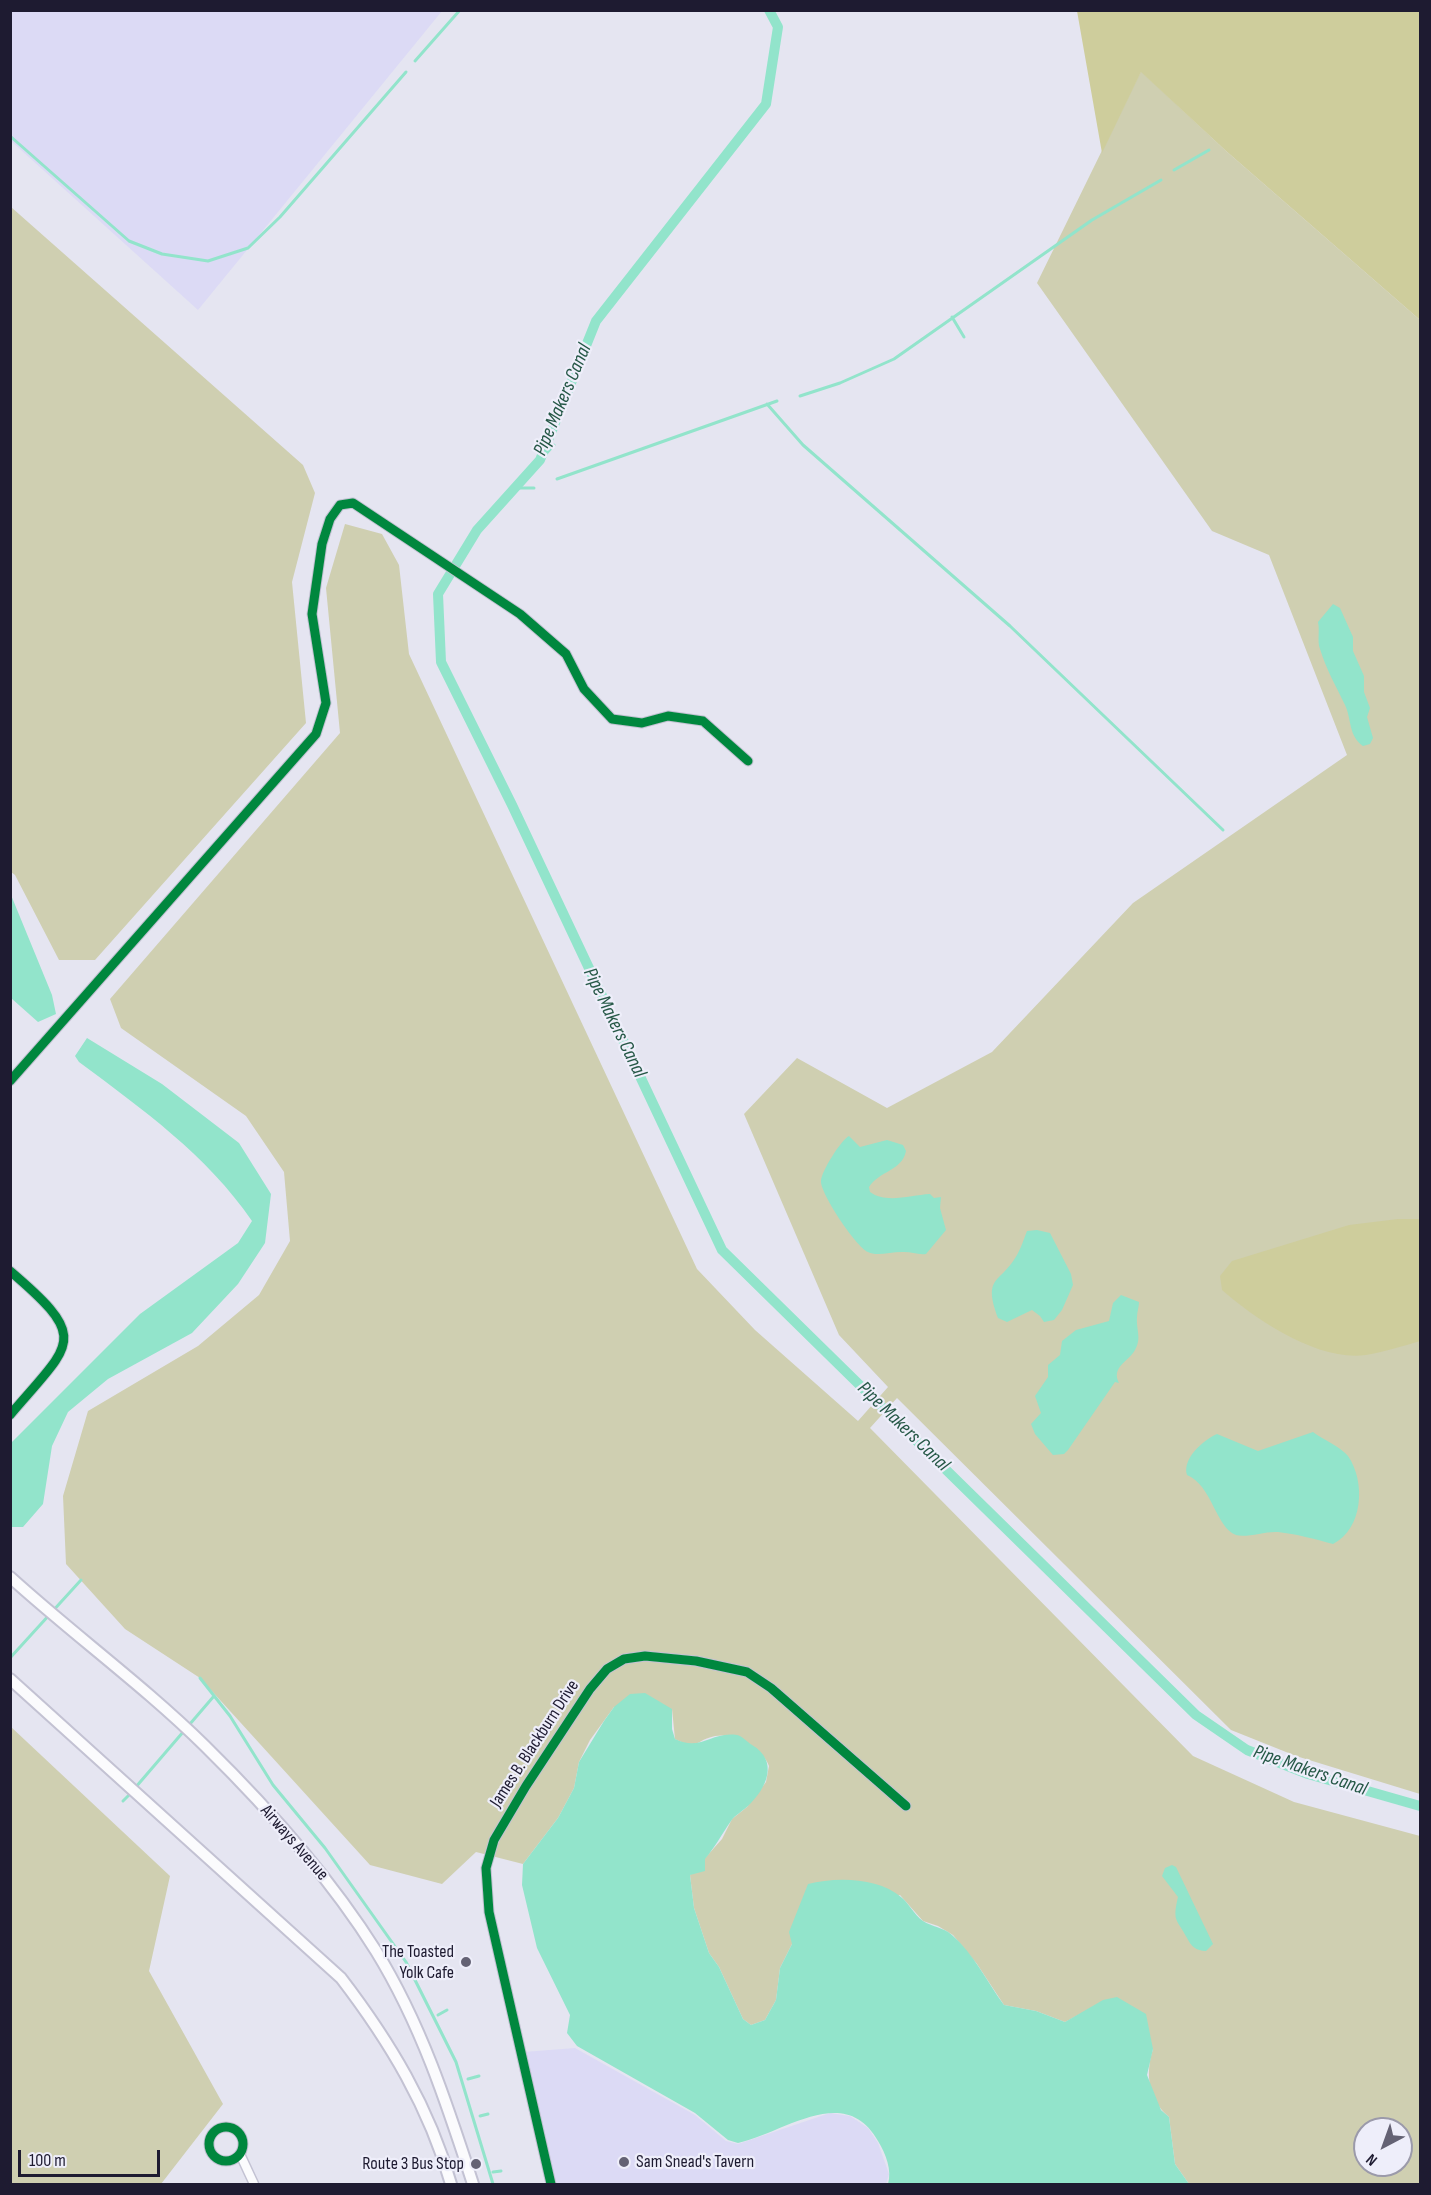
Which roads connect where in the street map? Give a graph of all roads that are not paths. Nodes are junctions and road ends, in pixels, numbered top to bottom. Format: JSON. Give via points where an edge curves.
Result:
{"nodes":[{"id":1,"x":748,"y":761,"type":"dead end"},
{"id":2,"x":10,"y":1081,"type":"edge"},
{"id":3,"x":10,"y":1271,"type":"edge"},
{"id":4,"x":10,"y":1415,"type":"edge"},
{"id":5,"x":10,"y":1578,"type":"edge"},
{"id":6,"x":10,"y":1679,"type":"edge"},
{"id":7,"x":906,"y":1806,"type":"dead end"},
{"id":8,"x":240,"y":2154,"type":"junction"},
{"id":9,"x":254,"y":2184,"type":"edge"},
{"id":10,"x":451,"y":2184,"type":"edge"},
{"id":11,"x":473,"y":2184,"type":"edge"},
{"id":12,"x":551,"y":2184,"type":"edge"}],
"edges":[{"from":1,"to":2,"type":"street","via":[[703,721],[668,716],[642,723],[612,718],[584,689],[566,654],[520,614],[353,503],[340,505],[330,519],[322,544],[312,614],[326,703],[316,734]]},
{"from":3,"to":4,"type":"street","via":[[56,1312],[66,1342],[61,1356]]},
{"from":5,"to":11,"type":"main road","name":"Airways Avenue","via":[[186,1730],[296,1841],[338,1895],[376,1951],[405,2004],[437,2074]]},
{"from":6,"to":10,"type":"main road","via":[[341,1978],[375,2022],[415,2090]]},
{"from":7,"to":12,"type":"street","name":"James B. Blackburn Drive","via":[[771,1688],[747,1672],[645,1656],[624,1659],[607,1669],[526,1786],[494,1840],[486,1868],[489,1912]]},
{"from":8,"to":8,"type":"street","via":[[243,2142],[234,2129],[223,2127],[211,2135],[209,2146],[218,2159],[229,2161]]},
{"from":8,"to":9,"type":"street"}]}
